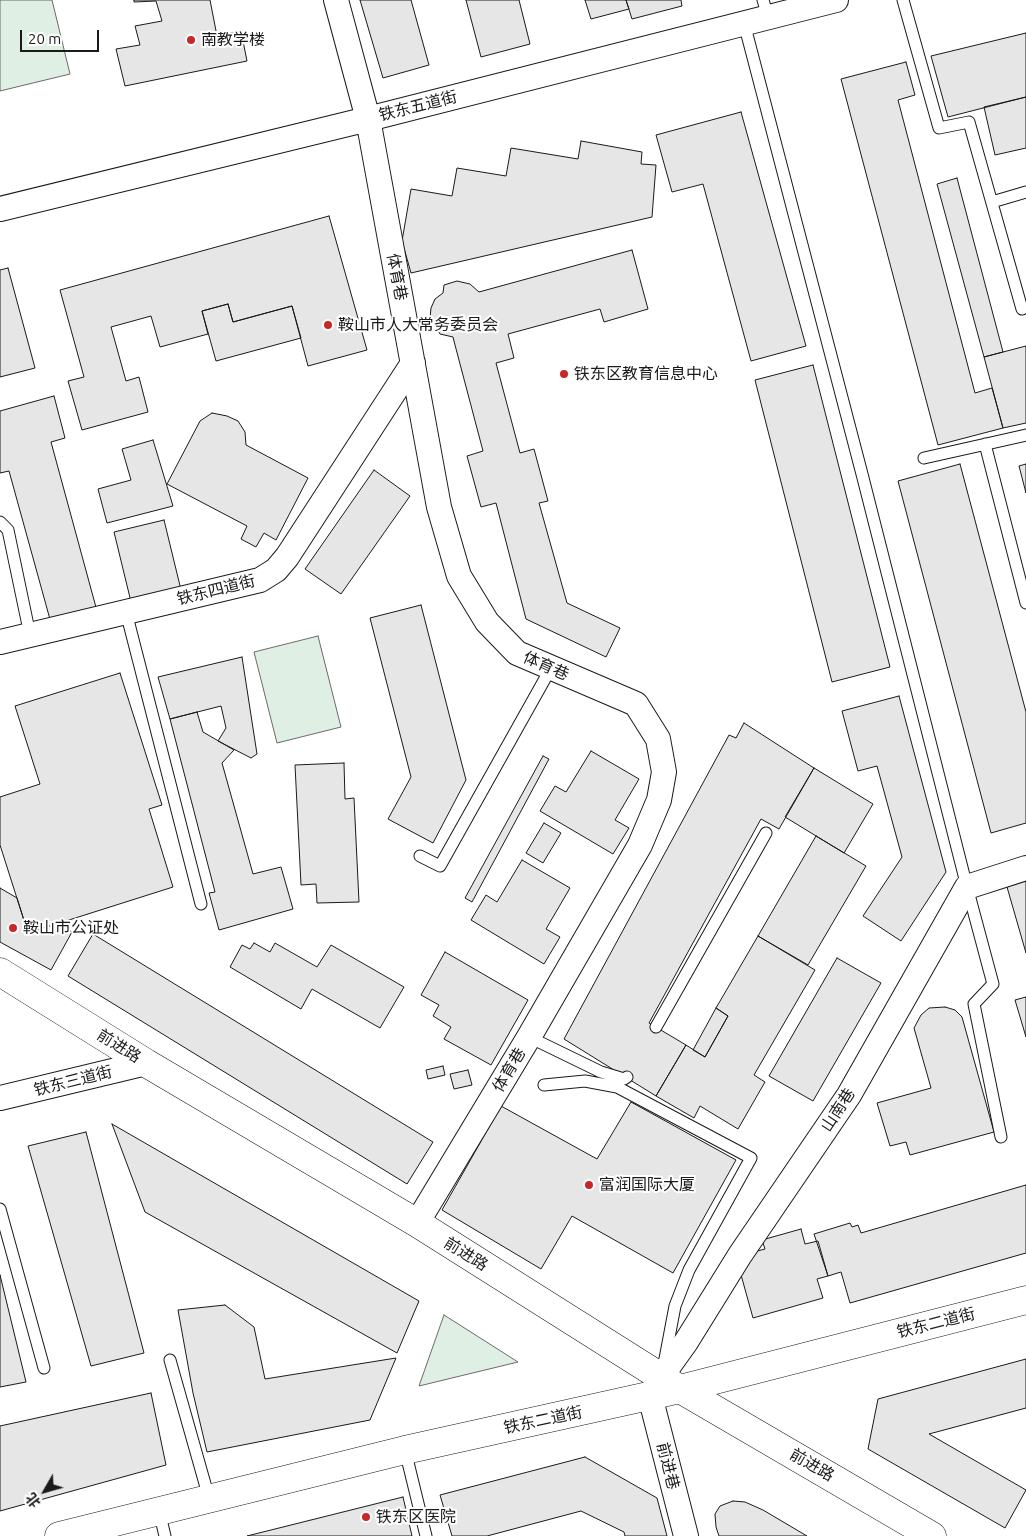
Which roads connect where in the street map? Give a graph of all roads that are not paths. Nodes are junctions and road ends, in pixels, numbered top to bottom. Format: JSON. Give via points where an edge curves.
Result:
{"nodes":[{"id":1,"x":336,"y":0,"type":"edge"},
{"id":2,"x":836,"y":0,"type":"edge"},
{"id":3,"x":903,"y":0,"type":"edge"},
{"id":4,"x":765,"y":9,"type":"edge"},
{"id":5,"x":744,"y":23,"type":"junction"},
{"id":6,"x":368,"y":119,"type":"junction"},
{"id":7,"x":1026,"y":192,"type":"edge"},
{"id":8,"x":992,"y":202,"type":"junction"},
{"id":9,"x":0,"y":209,"type":"edge"},
{"id":10,"x":1022,"y":309,"type":"dead end"},
{"id":11,"x":413,"y":363,"type":"junction"},
{"id":12,"x":1026,"y":435,"type":"edge"},
{"id":13,"x":985,"y":444,"type":"junction"},
{"id":14,"x":924,"y":458,"type":"dead end"},
{"id":15,"x":0,"y":522,"type":"edge"},
{"id":16,"x":1026,"y":603,"type":"edge"},
{"id":17,"x":126,"y":612,"type":"junction"},
{"id":18,"x":30,"y":635,"type":"junction"},
{"id":19,"x":0,"y":642,"type":"edge"},
{"id":20,"x":551,"y":668,"type":"junction"},
{"id":21,"x":766,"y":833,"type":"dead end"},
{"id":22,"x":420,"y":856,"type":"dead end"},
{"id":23,"x":1026,"y":868,"type":"edge"},
{"id":24,"x":967,"y":887,"type":"junction"},
{"id":25,"x":201,"y":904,"type":"dead end"},
{"id":26,"x":0,"y":972,"type":"edge"},
{"id":27,"x":656,"y":1027,"type":"dead end"},
{"id":28,"x":529,"y":1037,"type":"junction"},
{"id":29,"x":146,"y":1063,"type":"junction"},
{"id":30,"x":627,"y":1078,"type":"dead end"},
{"id":31,"x":544,"y":1085,"type":"dead end"},
{"id":32,"x":0,"y":1098,"type":"edge"},
{"id":33,"x":1001,"y":1137,"type":"dead end"},
{"id":34,"x":0,"y":1209,"type":"edge"},
{"id":35,"x":417,"y":1223,"type":"junction"},
{"id":36,"x":1026,"y":1300,"type":"edge"},
{"id":37,"x":170,"y":1360,"type":"dead end"},
{"id":38,"x":44,"y":1368,"type":"dead end"},
{"id":39,"x":664,"y":1387,"type":"junction"},
{"id":40,"x":405,"y":1450,"type":"junction"},
{"id":41,"x":209,"y":1498,"type":"junction"},
{"id":42,"x":162,"y":1523,"type":"edge"},
{"id":43,"x":59,"y":1536,"type":"edge"},
{"id":44,"x":426,"y":1536,"type":"edge"},
{"id":45,"x":686,"y":1536,"type":"edge"},
{"id":46,"x":932,"y":1536,"type":"edge"}],
"edges":[{"from":1,"to":6,"type":"street","name":"体育巷"},
{"from":2,"to":4,"type":"street","name":"铁东五道街"},
{"from":3,"to":8,"type":"lane","via":[[939,128],[969,122]]},
{"from":4,"to":5,"type":"street","name":"铁东五道街"},
{"from":5,"to":6,"type":"street","name":"铁东五道街"},
{"from":5,"to":24,"type":"lane"},
{"from":6,"to":9,"type":"street","name":"铁东五道街"},
{"from":6,"to":11,"type":"street","name":"体育巷"},
{"from":7,"to":8,"type":"lane"},
{"from":8,"to":10,"type":"lane"},
{"from":11,"to":17,"type":"street","name":"铁东四道街","via":[[276,570],[260,580]]},
{"from":11,"to":20,"type":"street","name":"体育巷","via":[[439,507],[458,576],[486,622],[517,652]]},
{"from":12,"to":13,"type":"lane"},
{"from":13,"to":14,"type":"lane"},
{"from":13,"to":16,"type":"lane"},
{"from":15,"to":18,"type":"lane","via":[[8,530]]},
{"from":17,"to":18,"type":"street","name":"铁东四道街"},
{"from":17,"to":25,"type":"lane"},
{"from":18,"to":19,"type":"street","name":"铁东四道街"},
{"from":20,"to":22,"type":"lane","via":[[440,866]]},
{"from":20,"to":28,"type":"street","name":"体育巷","via":[[636,704],[658,739],[664,772],[659,800],[640,845]]},
{"from":21,"to":27,"type":"lane"},
{"from":23,"to":24,"type":"street"},
{"from":24,"to":33,"type":"lane","via":[[993,984],[974,1004]]},
{"from":24,"to":39,"type":"street","name":"山南巷","via":[[849,1095],[740,1255],[686,1342]]},
{"from":26,"to":29,"type":"main road","name":"前进路"},
{"from":28,"to":30,"type":"lane","via":[[600,1072]]},
{"from":28,"to":35,"type":"street","name":"体育巷"},
{"from":29,"to":32,"type":"street","name":"铁东三道街"},
{"from":29,"to":35,"type":"main road","name":"前进路"},
{"from":31,"to":39,"type":"lane","via":[[585,1081],[617,1087],[751,1158],[689,1270],[675,1306]]},
{"from":34,"to":38,"type":"lane"},
{"from":35,"to":39,"type":"main road","name":"前进路"},
{"from":36,"to":39,"type":"main road","name":"铁东二道街"},
{"from":37,"to":41,"type":"lane"},
{"from":39,"to":40,"type":"main road","name":"铁东二道街"},
{"from":39,"to":45,"type":"street","name":"前进巷"},
{"from":39,"to":46,"type":"main road","name":"前进路","via":[[907,1525]]},
{"from":40,"to":41,"type":"main road","name":"铁东二道街"},
{"from":40,"to":44,"type":"lane"},
{"from":41,"to":42,"type":"main road","name":"铁东二道街"},
{"from":42,"to":43,"type":"main road","name":"铁东二道街"}]}
